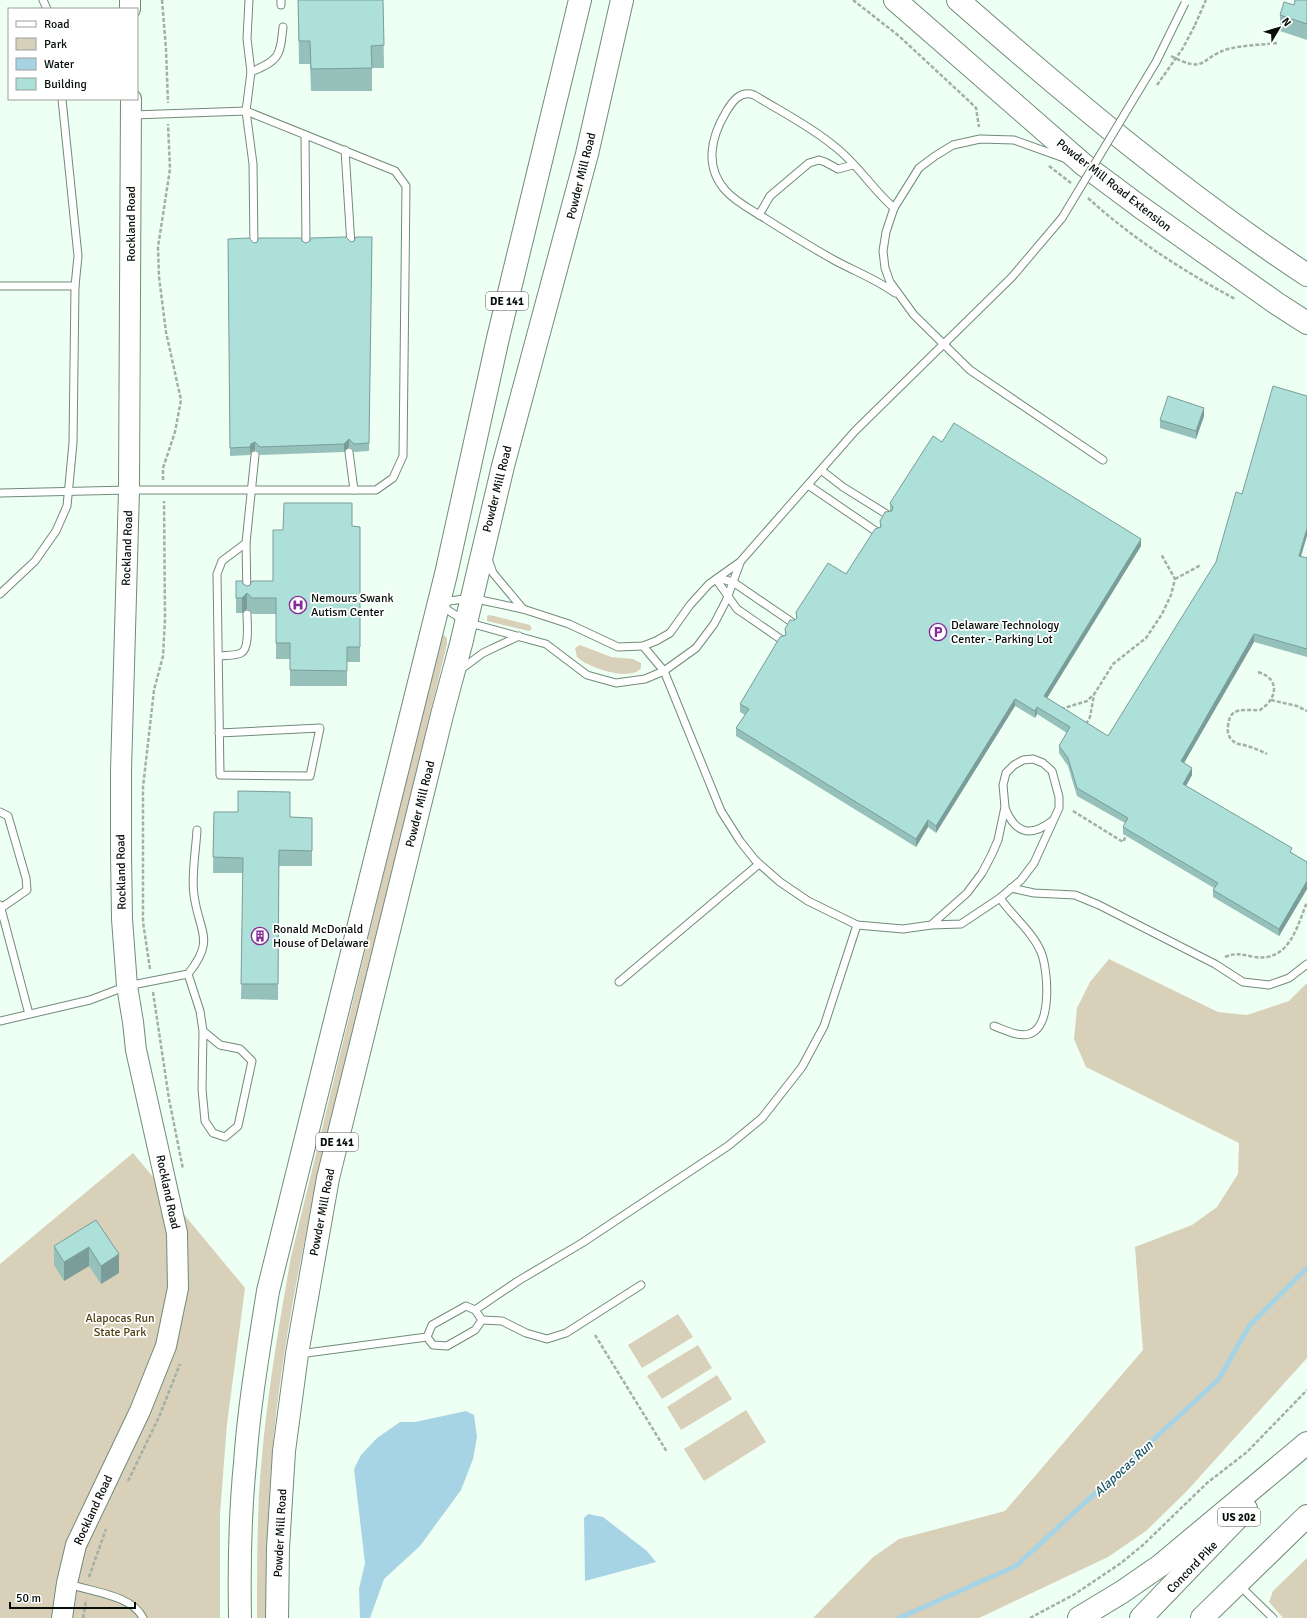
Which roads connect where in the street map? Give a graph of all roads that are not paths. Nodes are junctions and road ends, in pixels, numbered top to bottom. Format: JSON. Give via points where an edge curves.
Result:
{"nodes":[{"id":1,"x":249,"y":0,"type":"edge"},
{"id":2,"x":580,"y":0,"type":"edge"},
{"id":3,"x":622,"y":0,"type":"edge"},
{"id":4,"x":895,"y":0,"type":"edge"},
{"id":5,"x":958,"y":0,"type":"edge"},
{"id":6,"x":1186,"y":2,"type":"edge"},
{"id":7,"x":283,"y":27,"type":"dead end"},
{"id":8,"x":251,"y":72,"type":"junction"},
{"id":9,"x":62,"y":100,"type":"edge"},
{"id":10,"x":131,"y":107,"type":"edge"},
{"id":11,"x":246,"y":111,"type":"junction"},
{"id":12,"x":305,"y":134,"type":"junction"},
{"id":13,"x":345,"y":150,"type":"junction"},
{"id":14,"x":853,"y":165,"type":"junction"},
{"id":15,"x":1084,"y":165,"type":"junction"},
{"id":16,"x":894,"y":208,"type":"junction"},
{"id":17,"x":759,"y":215,"type":"junction"},
{"id":18,"x":351,"y":245,"type":"edge"},
{"id":19,"x":254,"y":246,"type":"edge"},
{"id":20,"x":306,"y":246,"type":"edge"},
{"id":21,"x":1307,"y":275,"type":"edge"},
{"id":22,"x":0,"y":286,"type":"edge"},
{"id":23,"x":76,"y":286,"type":"junction"},
{"id":24,"x":900,"y":297,"type":"junction"},
{"id":25,"x":1307,"y":323,"type":"edge"},
{"id":26,"x":943,"y":345,"type":"junction"},
{"id":27,"x":349,"y":452,"type":"dead end"},
{"id":28,"x":255,"y":455,"type":"dead end"},
{"id":29,"x":1103,"y":460,"type":"dead end"},
{"id":30,"x":821,"y":470,"type":"junction"},
{"id":31,"x":808,"y":485,"type":"junction"},
{"id":32,"x":129,"y":490,"type":"junction"},
{"id":33,"x":354,"y":490,"type":"junction"},
{"id":34,"x":69,"y":491,"type":"junction"},
{"id":35,"x":253,"y":491,"type":"junction"},
{"id":36,"x":0,"y":493,"type":"edge"},
{"id":37,"x":888,"y":515,"type":"edge"},
{"id":38,"x":878,"y":532,"type":"edge"},
{"id":39,"x":246,"y":544,"type":"junction"},
{"id":40,"x":483,"y":544,"type":"junction"},
{"id":41,"x":740,"y":562,"type":"junction"},
{"id":42,"x":718,"y":578,"type":"junction"},
{"id":43,"x":733,"y":582,"type":"junction"},
{"id":44,"x":0,"y":594,"type":"edge"},
{"id":45,"x":728,"y":596,"type":"junction"},
{"id":46,"x":247,"y":597,"type":"edge"},
{"id":47,"x":471,"y":598,"type":"junction"},
{"id":48,"x":438,"y":603,"type":"junction"},
{"id":49,"x":523,"y":609,"type":"junction"},
{"id":50,"x":247,"y":614,"type":"dead end"},
{"id":51,"x":466,"y":622,"type":"junction"},
{"id":52,"x":793,"y":623,"type":"edge"},
{"id":53,"x":519,"y":636,"type":"junction"},
{"id":54,"x":782,"y":640,"type":"edge"},
{"id":55,"x":643,"y":646,"type":"junction"},
{"id":56,"x":219,"y":656,"type":"junction"},
{"id":57,"x":664,"y":671,"type":"junction"},
{"id":58,"x":452,"y":676,"type":"junction"},
{"id":59,"x":220,"y":733,"type":"junction"},
{"id":60,"x":1005,"y":807,"type":"junction"},
{"id":61,"x":0,"y":812,"type":"edge"},
{"id":62,"x":1053,"y":819,"type":"junction"},
{"id":63,"x":197,"y":830,"type":"dead end"},
{"id":64,"x":759,"y":864,"type":"junction"},
{"id":65,"x":1011,"y":888,"type":"junction"},
{"id":66,"x":1000,"y":898,"type":"junction"},
{"id":67,"x":0,"y":907,"type":"edge"},
{"id":68,"x":857,"y":925,"type":"junction"},
{"id":69,"x":931,"y":925,"type":"junction"},
{"id":70,"x":1307,"y":964,"type":"edge"},
{"id":71,"x":188,"y":974,"type":"junction"},
{"id":72,"x":619,"y":982,"type":"dead end"},
{"id":73,"x":127,"y":986,"type":"junction"},
{"id":74,"x":29,"y":1014,"type":"junction"},
{"id":75,"x":0,"y":1021,"type":"edge"},
{"id":76,"x":994,"y":1026,"type":"dead end"},
{"id":77,"x":203,"y":1031,"type":"junction"},
{"id":78,"x":641,"y":1285,"type":"dead end"},
{"id":79,"x":475,"y":1310,"type":"junction"},
{"id":80,"x":482,"y":1320,"type":"junction"},
{"id":81,"x":427,"y":1337,"type":"junction"},
{"id":82,"x":297,"y":1354,"type":"junction"},
{"id":83,"x":1307,"y":1444,"type":"edge"},
{"id":84,"x":1307,"y":1516,"type":"edge"},
{"id":85,"x":67,"y":1583,"type":"junction"},
{"id":86,"x":1237,"y":1584,"type":"junction"},
{"id":87,"x":62,"y":1618,"type":"edge"},
{"id":88,"x":144,"y":1618,"type":"edge"},
{"id":89,"x":240,"y":1618,"type":"edge"},
{"id":90,"x":277,"y":1618,"type":"edge"},
{"id":91,"x":1079,"y":1618,"type":"edge"},
{"id":92,"x":1141,"y":1618,"type":"edge"},
{"id":93,"x":1202,"y":1618,"type":"edge"},
{"id":94,"x":1273,"y":1618,"type":"edge"}],
"edges":[{"from":1,"to":8,"type":"lane","via":[[247,39]]},
{"from":2,"to":48,"type":"highway","number":"DE 141","via":[[498,338]]},
{"from":3,"to":40,"type":"highway","name":"Powder Mill Road","number":"DE 141","via":[[587,154]]},
{"from":4,"to":15,"type":"highway","name":"Powder Mill Road Extension"},
{"from":5,"to":21,"type":"highway","via":[[1056,86],[1135,150],[1252,239]]},
{"from":6,"to":26,"type":"lane","bridge":true,"via":[[1156,62],[1062,218],[1012,277]]},
{"from":7,"to":8,"type":"lane","via":[[280,51],[270,64]]},
{"from":8,"to":11,"type":"lane"},
{"from":9,"to":23,"type":"lane","via":[[78,256]]},
{"from":10,"to":11,"type":"lane","via":[[168,114]]},
{"from":10,"to":32,"type":"street","name":"Rockland Road"},
{"from":11,"to":12,"type":"lane"},
{"from":11,"to":19,"type":"lane","via":[[254,164]]},
{"from":12,"to":13,"type":"lane"},
{"from":12,"to":20,"type":"lane"},
{"from":13,"to":18,"type":"lane"},
{"from":13,"to":33,"type":"lane","via":[[395,171],[406,186],[403,456],[392,478],[376,490]]},
{"from":14,"to":16,"type":"lane","via":[[879,196]]},
{"from":14,"to":17,"type":"lane","via":[[838,169],[819,160],[809,163],[770,196]]},
{"from":14,"to":17,"type":"lane","via":[[834,146],[754,94],[738,96],[717,127],[712,157],[718,179],[726,191]]},
{"from":15,"to":16,"type":"lane","via":[[1014,140],[980,139],[953,145],[919,168]]},
{"from":15,"to":25,"type":"highway","name":"Powder Mill Road Extension","via":[[1152,216]]},
{"from":16,"to":24,"type":"lane","via":[[883,251],[885,268]]},
{"from":17,"to":24,"type":"lane","via":[[832,259],[874,279]]},
{"from":22,"to":23,"type":"lane"},
{"from":23,"to":34,"type":"lane"},
{"from":24,"to":26,"type":"lane"},
{"from":26,"to":29,"type":"lane","via":[[970,370]]},
{"from":26,"to":30,"type":"lane","via":[[855,431]]},
{"from":27,"to":33,"type":"lane"},
{"from":28,"to":35,"type":"lane"},
{"from":30,"to":31,"type":"lane"},
{"from":30,"to":37,"type":"lane","via":[[843,488]]},
{"from":31,"to":38,"type":"lane"},
{"from":31,"to":41,"type":"lane"},
{"from":32,"to":34,"type":"lane"},
{"from":32,"to":35,"type":"lane"},
{"from":32,"to":73,"type":"street","name":"Rockland Road","via":[[120,771],[122,920]]},
{"from":33,"to":35,"type":"lane"},
{"from":34,"to":36,"type":"lane"},
{"from":34,"to":44,"type":"lane","via":[[67,506],[56,531],[35,561]]},
{"from":35,"to":39,"type":"lane"},
{"from":39,"to":46,"type":"lane"},
{"from":39,"to":56,"type":"lane","via":[[222,561],[217,574]]},
{"from":40,"to":47,"type":"highway","name":"Powder Mill Road","number":"DE 141"},
{"from":40,"to":49,"type":"lane","via":[[493,573]]},
{"from":41,"to":42,"type":"lane"},
{"from":41,"to":43,"type":"lane"},
{"from":42,"to":43,"type":"lane"},
{"from":42,"to":45,"type":"lane"},
{"from":42,"to":55,"type":"lane","via":[[690,605],[670,633]]},
{"from":43,"to":45,"type":"lane"},
{"from":43,"to":52,"type":"lane"},
{"from":45,"to":54,"type":"lane","via":[[737,609]]},
{"from":45,"to":57,"type":"lane","via":[[714,624],[696,648]]},
{"from":47,"to":48,"type":"lane"},
{"from":47,"to":49,"type":"lane"},
{"from":47,"to":51,"type":"highway","name":"Powder Mill Road","number":"DE 141"},
{"from":48,"to":51,"type":"lane"},
{"from":48,"to":89,"type":"highway","number":"DE 141","via":[[268,1291],[254,1380],[245,1463],[239,1570]]},
{"from":49,"to":55,"type":"lane","via":[[569,624],[618,646]]},
{"from":50,"to":56,"type":"lane","via":[[245,650],[241,653]]},
{"from":51,"to":53,"type":"lane"},
{"from":51,"to":58,"type":"highway","name":"Powder Mill Road","number":"DE 141"},
{"from":53,"to":57,"type":"lane","via":[[546,644],[587,675],[602,680],[616,683],[644,679]]},
{"from":53,"to":58,"type":"lane","via":[[483,653]]},
{"from":55,"to":57,"type":"lane"},
{"from":56,"to":59,"type":"lane"},
{"from":57,"to":64,"type":"lane","via":[[721,811],[740,841]]},
{"from":58,"to":82,"type":"highway","name":"Powder Mill Road","number":"DE 141","via":[[328,1178]]},
{"from":59,"to":59,"type":"lane","via":[[220,775],[310,776],[320,728]]},
{"from":60,"to":62,"type":"lane","via":[[1016,827],[1024,830],[1035,831]]},
{"from":60,"to":62,"type":"lane","via":[[1003,785],[1006,773],[1023,760],[1033,759],[1052,771],[1056,782],[1059,797]]},
{"from":60,"to":69,"type":"lane","via":[[998,840],[982,873],[967,893]]},
{"from":61,"to":67,"type":"lane","via":[[8,816],[26,878],[27,890]]},
{"from":62,"to":65,"type":"lane","via":[[1034,863]]},
{"from":63,"to":71,"type":"lane","via":[[194,894],[205,942],[198,960]]},
{"from":64,"to":68,"type":"lane","via":[[808,901]]},
{"from":64,"to":72,"type":"lane"},
{"from":65,"to":66,"type":"lane"},
{"from":65,"to":70,"type":"lane","via":[[1034,893],[1075,895],[1215,964],[1243,982],[1269,985],[1289,978]]},
{"from":66,"to":69,"type":"lane","via":[[962,924]]},
{"from":66,"to":76,"type":"lane","via":[[1041,952],[1047,975],[1047,996],[1039,1026],[1031,1034],[1019,1035]]},
{"from":67,"to":74,"type":"lane"},
{"from":68,"to":69,"type":"lane","via":[[903,929]]},
{"from":68,"to":79,"type":"lane","via":[[824,1026],[802,1067],[762,1118],[728,1146]]},
{"from":71,"to":73,"type":"lane"},
{"from":71,"to":77,"type":"lane","via":[[200,1011]]},
{"from":73,"to":74,"type":"lane","via":[[90,1000]]},
{"from":73,"to":85,"type":"street","name":"Rockland Road","via":[[136,1050],[177,1233],[178,1288],[166,1346],[140,1411],[82,1528]]},
{"from":74,"to":75,"type":"lane"},
{"from":77,"to":77,"type":"lane","via":[[202,1088],[205,1120],[213,1133],[225,1136],[238,1126],[252,1061],[240,1049],[220,1045]]},
{"from":78,"to":80,"type":"lane","via":[[566,1333],[547,1338],[526,1333],[502,1321]]},
{"from":79,"to":80,"type":"lane"},
{"from":79,"to":81,"type":"lane","via":[[466,1306],[432,1325]]},
{"from":80,"to":81,"type":"lane","via":[[475,1330],[447,1346],[433,1345]]},
{"from":81,"to":82,"type":"lane"},
{"from":82,"to":90,"type":"highway","name":"Powder Mill Road","number":"DE 141","via":[[284,1451]]},
{"from":83,"to":91,"type":"highway","via":[[1161,1565]]},
{"from":83,"to":92,"type":"highway","name":"Concord Pike","number":"US 202"},
{"from":84,"to":86,"type":"highway"},
{"from":85,"to":87,"type":"street","name":"Rockland Road"},
{"from":85,"to":88,"type":"lane","via":[[126,1600],[140,1611]]},
{"from":86,"to":93,"type":"highway"},
{"from":86,"to":94,"type":"lane"}]}
